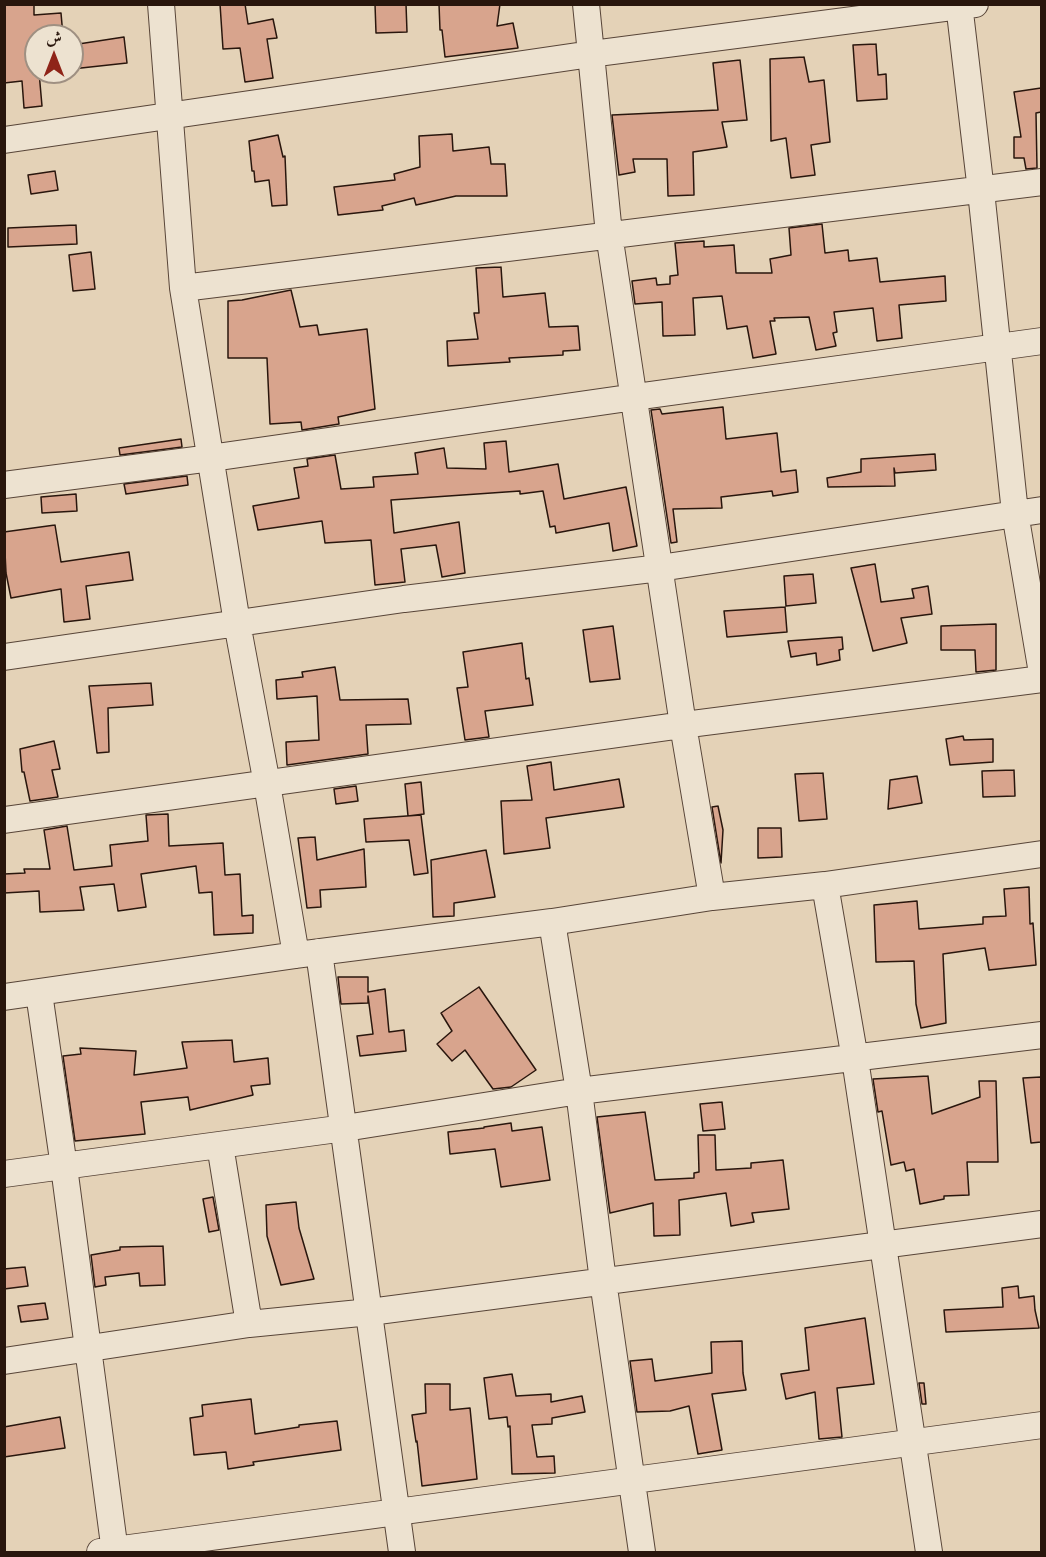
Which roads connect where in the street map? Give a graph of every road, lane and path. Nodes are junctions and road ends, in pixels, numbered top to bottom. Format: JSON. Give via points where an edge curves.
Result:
{"nodes":[{"id":1,"x":161,"y":4,"type":"edge"},
{"id":2,"x":586,"y":4,"type":"edge"},
{"id":3,"x":964,"y":5,"type":"edge"},
{"id":4,"x":591,"y":54,"type":"junction"},
{"id":5,"x":169,"y":116,"type":"junction"},
{"id":6,"x":4,"y":140,"type":"edge"},
{"id":7,"x":1041,"y":182,"type":"edge"},
{"id":8,"x":981,"y":191,"type":"junction"},
{"id":9,"x":609,"y":234,"type":"junction"},
{"id":10,"x":183,"y":288,"type":"junction"},
{"id":11,"x":1041,"y":341,"type":"edge"},
{"id":12,"x":998,"y":347,"type":"junction"},
{"id":13,"x":635,"y":397,"type":"junction"},
{"id":14,"x":211,"y":458,"type":"junction"},
{"id":15,"x":4,"y":484,"type":"edge"},
{"id":16,"x":1041,"y":510,"type":"edge"},
{"id":17,"x":1015,"y":513,"type":"junction"},
{"id":18,"x":660,"y":568,"type":"junction"},
{"id":19,"x":237,"y":623,"type":"junction"},
{"id":20,"x":4,"y":657,"type":"edge"},
{"id":21,"x":1041,"y":673,"type":"edge"},
{"id":22,"x":1041,"y":679,"type":"edge"},
{"id":23,"x":683,"y":725,"type":"junction"},
{"id":24,"x":267,"y":784,"type":"junction"},
{"id":25,"x":4,"y":820,"type":"edge"},
{"id":26,"x":1041,"y":854,"type":"edge"},
{"id":27,"x":825,"y":885,"type":"junction"},
{"id":28,"x":712,"y":897,"type":"junction"},
{"id":29,"x":552,"y":922,"type":"junction"},
{"id":30,"x":308,"y":954,"type":"junction"},
{"id":31,"x":39,"y":993,"type":"junction"},
{"id":32,"x":4,"y":997,"type":"edge"},
{"id":33,"x":1041,"y":1035,"type":"edge"},
{"id":34,"x":855,"y":1059,"type":"junction"},
{"id":35,"x":579,"y":1091,"type":"junction"},
{"id":36,"x":345,"y":1128,"type":"junction"},
{"id":37,"x":220,"y":1145,"type":"junction"},
{"id":38,"x":64,"y":1167,"type":"junction"},
{"id":39,"x":4,"y":1174,"type":"edge"},
{"id":40,"x":1041,"y":1224,"type":"edge"},
{"id":41,"x":882,"y":1246,"type":"junction"},
{"id":42,"x":603,"y":1281,"type":"junction"},
{"id":43,"x":370,"y":1312,"type":"junction"},
{"id":44,"x":249,"y":1324,"type":"junction"},
{"id":45,"x":88,"y":1349,"type":"junction"},
{"id":46,"x":4,"y":1360,"type":"edge"},
{"id":47,"x":1041,"y":1425,"type":"edge"},
{"id":48,"x":912,"y":1442,"type":"junction"},
{"id":49,"x":633,"y":1481,"type":"junction"},
{"id":50,"x":397,"y":1513,"type":"junction"},
{"id":51,"x":110,"y":1552,"type":"edge"},
{"id":52,"x":402,"y":1552,"type":"edge"},
{"id":53,"x":642,"y":1552,"type":"edge"},
{"id":54,"x":929,"y":1552,"type":"edge"}],
"edges":[{"from":1,"to":5,"type":"street"},
{"from":2,"to":4,"type":"street"},
{"from":3,"to":4,"type":"street"},
{"from":3,"to":8,"type":"street"},
{"from":4,"to":5,"type":"street"},
{"from":4,"to":9,"type":"street"},
{"from":5,"to":6,"type":"street"},
{"from":5,"to":10,"type":"street"},
{"from":7,"to":8,"type":"street"},
{"from":8,"to":9,"type":"street"},
{"from":8,"to":12,"type":"street"},
{"from":9,"to":10,"type":"street"},
{"from":9,"to":13,"type":"street"},
{"from":10,"to":14,"type":"street"},
{"from":11,"to":12,"type":"street"},
{"from":12,"to":13,"type":"street"},
{"from":12,"to":17,"type":"street"},
{"from":13,"to":14,"type":"street"},
{"from":13,"to":18,"type":"street"},
{"from":14,"to":15,"type":"street"},
{"from":14,"to":19,"type":"street"},
{"from":16,"to":17,"type":"street"},
{"from":17,"to":18,"type":"street"},
{"from":17,"to":21,"type":"street"},
{"from":18,"to":19,"type":"street"},
{"from":18,"to":23,"type":"street"},
{"from":19,"to":20,"type":"street"},
{"from":19,"to":24,"type":"street"},
{"from":22,"to":23,"type":"street"},
{"from":23,"to":24,"type":"street"},
{"from":23,"to":28,"type":"street"},
{"from":24,"to":25,"type":"street"},
{"from":24,"to":30,"type":"street"},
{"from":26,"to":27,"type":"street"},
{"from":27,"to":28,"type":"street"},
{"from":27,"to":34,"type":"street"},
{"from":28,"to":29,"type":"street"},
{"from":29,"to":30,"type":"street"},
{"from":29,"to":35,"type":"street"},
{"from":30,"to":31,"type":"street"},
{"from":30,"to":36,"type":"street"},
{"from":31,"to":32,"type":"street"},
{"from":31,"to":38,"type":"street"},
{"from":33,"to":34,"type":"street"},
{"from":34,"to":35,"type":"street"},
{"from":34,"to":41,"type":"street"},
{"from":35,"to":36,"type":"street"},
{"from":35,"to":42,"type":"street"},
{"from":36,"to":37,"type":"street"},
{"from":36,"to":43,"type":"street"},
{"from":37,"to":38,"type":"street"},
{"from":37,"to":44,"type":"street"},
{"from":38,"to":39,"type":"street"},
{"from":38,"to":45,"type":"street"},
{"from":40,"to":41,"type":"street"},
{"from":41,"to":42,"type":"street"},
{"from":41,"to":48,"type":"street"},
{"from":42,"to":43,"type":"street"},
{"from":42,"to":49,"type":"street"},
{"from":43,"to":44,"type":"street"},
{"from":43,"to":50,"type":"street"},
{"from":44,"to":45,"type":"street"},
{"from":45,"to":46,"type":"street"},
{"from":45,"to":51,"type":"street"},
{"from":47,"to":48,"type":"street"},
{"from":48,"to":49,"type":"street"},
{"from":48,"to":54,"type":"street"},
{"from":49,"to":50,"type":"street"},
{"from":49,"to":53,"type":"street"},
{"from":50,"to":51,"type":"street"},
{"from":50,"to":52,"type":"street"}]}
